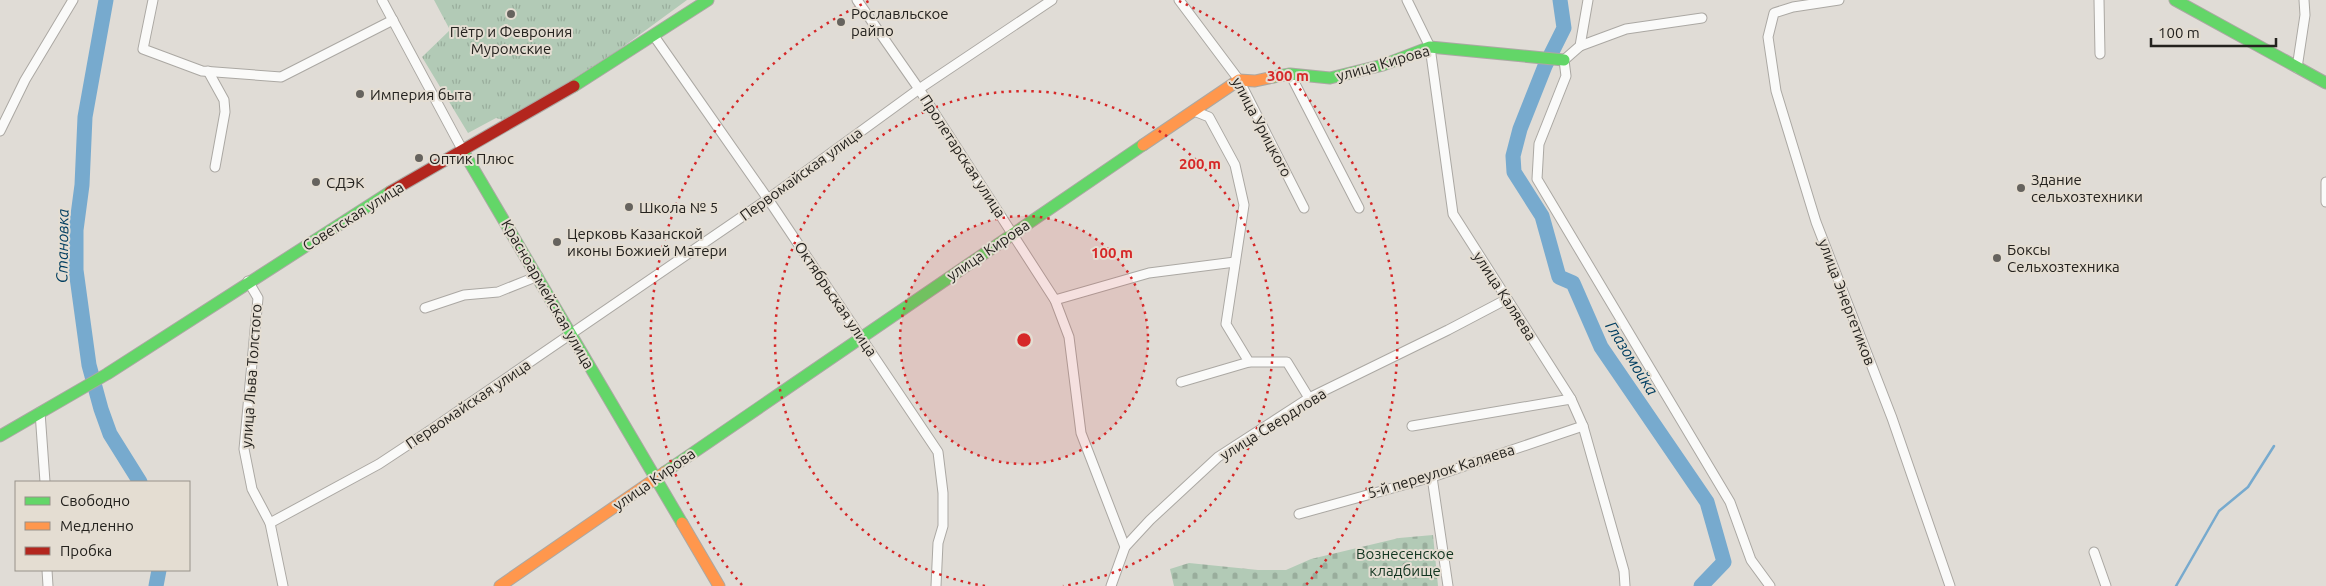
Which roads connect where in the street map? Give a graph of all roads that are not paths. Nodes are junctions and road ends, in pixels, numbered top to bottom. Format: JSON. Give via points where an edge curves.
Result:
{"nodes":[{"id":1,"x":73,"y":0,"type":"edge"},
{"id":2,"x":153,"y":0,"type":"edge"},
{"id":3,"x":382,"y":0,"type":"edge"},
{"id":4,"x":708,"y":0,"type":"edge"},
{"id":5,"x":857,"y":0,"type":"edge"},
{"id":6,"x":1052,"y":0,"type":"edge"},
{"id":7,"x":1179,"y":0,"type":"edge"},
{"id":8,"x":1407,"y":0,"type":"edge"},
{"id":9,"x":1588,"y":0,"type":"edge"},
{"id":10,"x":1839,"y":0,"type":"edge"},
{"id":11,"x":2099,"y":0,"type":"edge"},
{"id":12,"x":2175,"y":0,"type":"edge"},
{"id":13,"x":2304,"y":0,"type":"edge"},
{"id":14,"x":1702,"y":18,"type":"dead end"},
{"id":15,"x":393,"y":20,"type":"junction"},
{"id":16,"x":654,"y":36,"type":"junction"},
{"id":17,"x":1580,"y":46,"type":"junction"},
{"id":18,"x":1430,"y":47,"type":"junction"},
{"id":19,"x":2100,"y":54,"type":"dead end"},
{"id":20,"x":1564,"y":60,"type":"junction"},
{"id":21,"x":2297,"y":68,"type":"junction"},
{"id":22,"x":208,"y":71,"type":"junction"},
{"id":23,"x":1290,"y":74,"type":"junction"},
{"id":24,"x":1239,"y":80,"type":"junction"},
{"id":25,"x":2326,"y":83,"type":"edge"},
{"id":26,"x":919,"y":90,"type":"junction"},
{"id":27,"x":1194,"y":110,"type":"junction"},
{"id":28,"x":0,"y":131,"type":"edge"},
{"id":29,"x":463,"y":151,"type":"junction"},
{"id":30,"x":215,"y":167,"type":"dead end"},
{"id":31,"x":2326,"y":182,"type":"edge"},
{"id":32,"x":2326,"y":197,"type":"edge"},
{"id":33,"x":768,"y":199,"type":"junction"},
{"id":34,"x":1304,"y":208,"type":"dead end"},
{"id":35,"x":1359,"y":208,"type":"dead end"},
{"id":36,"x":1012,"y":233,"type":"junction"},
{"id":37,"x":1235,"y":262,"type":"junction"},
{"id":38,"x":538,"y":276,"type":"junction"},
{"id":39,"x":248,"y":281,"type":"junction"},
{"id":40,"x":1507,"y":299,"type":"junction"},
{"id":41,"x":1055,"y":300,"type":"junction"},
{"id":42,"x":425,"y":308,"type":"dead end"},
{"id":43,"x":571,"y":334,"type":"junction"},
{"id":44,"x":861,"y":337,"type":"junction"},
{"id":45,"x":1249,"y":362,"type":"junction"},
{"id":46,"x":1181,"y":382,"type":"dead end"},
{"id":47,"x":1309,"y":398,"type":"junction"},
{"id":48,"x":1571,"y":399,"type":"junction"},
{"id":49,"x":40,"y":412,"type":"junction"},
{"id":50,"x":1412,"y":426,"type":"dead end"},
{"id":51,"x":1583,"y":426,"type":"junction"},
{"id":52,"x":0,"y":435,"type":"edge"},
{"id":53,"x":656,"y":477,"type":"junction"},
{"id":54,"x":1432,"y":477,"type":"junction"},
{"id":55,"x":45,"y":481,"type":"edge"},
{"id":56,"x":1299,"y":514,"type":"dead end"},
{"id":57,"x":270,"y":523,"type":"junction"},
{"id":58,"x":1125,"y":547,"type":"junction"},
{"id":59,"x":2094,"y":552,"type":"dead end"},
{"id":60,"x":47,"y":571,"type":"edge"},
{"id":61,"x":48,"y":586,"type":"edge"},
{"id":62,"x":283,"y":586,"type":"edge"},
{"id":63,"x":500,"y":586,"type":"edge"},
{"id":64,"x":719,"y":586,"type":"edge"},
{"id":65,"x":936,"y":586,"type":"edge"},
{"id":66,"x":1111,"y":586,"type":"edge"},
{"id":67,"x":1448,"y":586,"type":"edge"},
{"id":68,"x":1625,"y":586,"type":"edge"},
{"id":69,"x":1770,"y":586,"type":"edge"},
{"id":70,"x":1950,"y":586,"type":"edge"},
{"id":71,"x":2106,"y":586,"type":"edge"}],
"edges":[{"from":1,"to":28,"type":"street","via":[[25,80]]},
{"from":2,"to":22,"type":"street","via":[[143,49]]},
{"from":3,"to":15,"type":"street","name":"Красноармейская улица"},
{"from":4,"to":16,"type":"main road","name":"Советская улица"},
{"from":5,"to":26,"type":"street","name":"Пролетарская улица"},
{"from":6,"to":26,"type":"street","name":"Первомайская улица"},
{"from":7,"to":24,"type":"street","name":"улица Урицкого"},
{"from":8,"to":18,"type":"street","name":"улица Каляева"},
{"from":9,"to":17,"type":"street"},
{"from":10,"to":70,"type":"street","name":"улица Энергетиков","via":[[1774,13],[1768,37],[1776,91],[1816,222],[1892,418]]},
{"from":11,"to":19,"type":"street"},
{"from":12,"to":21,"type":"main road"},
{"from":13,"to":21,"type":"street","via":[[2306,14]]},
{"from":14,"to":17,"type":"street","via":[[1626,29]]},
{"from":15,"to":22,"type":"street","via":[[281,78]]},
{"from":15,"to":29,"type":"street","name":"Красноармейская улица"},
{"from":16,"to":29,"type":"main road","name":"Советская улица"},
{"from":16,"to":33,"type":"street","name":"Октябрьская улица"},
{"from":17,"to":20,"type":"street"},
{"from":18,"to":20,"type":"main road","name":"улица Кирова"},
{"from":18,"to":23,"type":"main road","name":"улица Кирова","via":[[1383,65],[1330,78]]},
{"from":18,"to":40,"type":"street","name":"улица Каляева","via":[[1453,214]]},
{"from":20,"to":69,"type":"street","via":[[1566,76],[1539,144],[1537,179],[1730,502],[1751,560]]},
{"from":21,"to":25,"type":"main road"},
{"from":22,"to":30,"type":"street","via":[[224,100],[225,112]]},
{"from":23,"to":24,"type":"main road","name":"улица Кирова","via":[[1255,81]]},
{"from":23,"to":35,"type":"street"},
{"from":24,"to":27,"type":"main road","name":"улица Кирова"},
{"from":24,"to":34,"type":"street","name":"улица Урицкого"},
{"from":26,"to":33,"type":"street","name":"Первомайская улица"},
{"from":26,"to":36,"type":"street","name":"Пролетарская улица"},
{"from":27,"to":36,"type":"main road","name":"улица Кирова"},
{"from":27,"to":37,"type":"street","via":[[1209,117],[1235,165],[1244,204]]},
{"from":29,"to":38,"type":"main road","name":"Красноармейская улица"},
{"from":29,"to":39,"type":"main road","name":"Советская улица","via":[[381,197]]},
{"from":31,"to":32,"type":"street"},
{"from":33,"to":43,"type":"street","name":"Первомайская улица"},
{"from":33,"to":44,"type":"street","name":"Октябрьская улица"},
{"from":36,"to":41,"type":"street","name":"Пролетарская улица"},
{"from":36,"to":44,"type":"main road","name":"улица Кирова"},
{"from":37,"to":41,"type":"street","via":[[1149,273]]},
{"from":37,"to":45,"type":"street","via":[[1226,324]]},
{"from":38,"to":42,"type":"street","via":[[498,292],[464,295]]},
{"from":38,"to":43,"type":"main road","name":"Красноармейская улица"},
{"from":39,"to":49,"type":"main road","name":"Советская улица","via":[[107,374]]},
{"from":39,"to":57,"type":"street","name":"улица Льва Толстого","via":[[258,298],[244,450],[252,489]]},
{"from":40,"to":47,"type":"street","name":"улица Свердлова"},
{"from":40,"to":48,"type":"street","name":"улица Каляева"},
{"from":41,"to":58,"type":"street","name":"Пролетарская улица","via":[[1069,337],[1081,434]]},
{"from":43,"to":53,"type":"main road","name":"Красноармейская улица"},
{"from":43,"to":57,"type":"street","name":"Первомайская улица","via":[[380,464]]},
{"from":44,"to":53,"type":"main road","name":"улица Кирова"},
{"from":44,"to":65,"type":"street","name":"Октябрьская улица","via":[[938,452],[943,526],[938,543]]},
{"from":45,"to":46,"type":"street"},
{"from":45,"to":47,"type":"street","via":[[1286,362]]},
{"from":47,"to":58,"type":"street","name":"улица Свердлова","via":[[1218,457]]},
{"from":48,"to":50,"type":"street"},
{"from":48,"to":51,"type":"street","name":"улица Каляева"},
{"from":49,"to":52,"type":"main road","name":"Советская улица"},
{"from":49,"to":55,"type":"street"},
{"from":51,"to":54,"type":"street","name":"5-й переулок Каляева"},
{"from":51,"to":68,"type":"street","name":"улица Каляева","via":[[1624,572]]},
{"from":53,"to":63,"type":"main road","name":"улица Кирова"},
{"from":53,"to":64,"type":"main road","name":"Красноармейская улица"},
{"from":54,"to":56,"type":"street","name":"5-й переулок Каляева"},
{"from":54,"to":67,"type":"street"},
{"from":57,"to":62,"type":"street","name":"улица Льва Толстого"},
{"from":58,"to":66,"type":"street","name":"улица Свердлова"},
{"from":59,"to":71,"type":"street"},
{"from":60,"to":61,"type":"street"}]}
